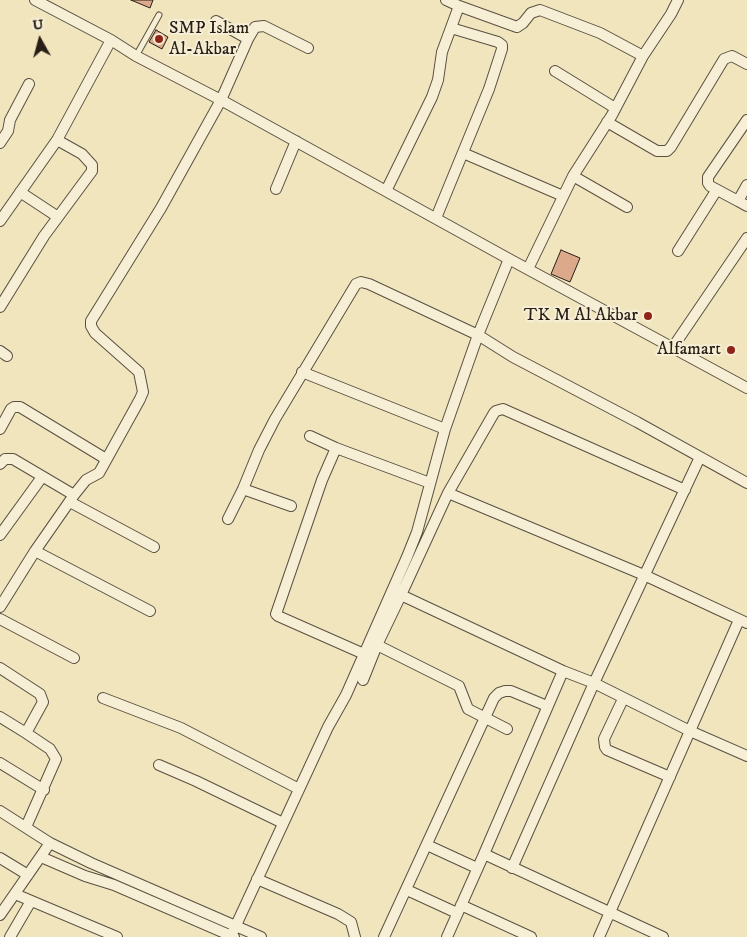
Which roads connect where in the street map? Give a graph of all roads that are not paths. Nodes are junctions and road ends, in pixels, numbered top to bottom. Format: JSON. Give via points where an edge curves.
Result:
{"nodes":[{"id":1,"x":35,"y":0,"type":"edge"},
{"id":2,"x":446,"y":0,"type":"edge"},
{"id":3,"x":678,"y":0,"type":"edge"},
{"id":4,"x":459,"y":6,"type":"junction"},
{"id":5,"x":159,"y":15,"type":"dead end"},
{"id":6,"x":216,"y":21,"type":"dead end"},
{"id":7,"x":451,"y":28,"type":"junction"},
{"id":8,"x":248,"y":39,"type":"junction"},
{"id":9,"x":111,"y":40,"type":"junction"},
{"id":10,"x":308,"y":48,"type":"dead end"},
{"id":11,"x":136,"y":56,"type":"junction"},
{"id":12,"x":643,"y":56,"type":"junction"},
{"id":13,"x":747,"y":64,"type":"edge"},
{"id":14,"x":555,"y":71,"type":"dead end"},
{"id":15,"x":29,"y":84,"type":"dead end"},
{"id":16,"x":221,"y":100,"type":"junction"},
{"id":17,"x":615,"y":108,"type":"junction"},
{"id":18,"x":747,"y":120,"type":"edge"},
{"id":19,"x":607,"y":122,"type":"junction"},
{"id":20,"x":56,"y":140,"type":"junction"},
{"id":21,"x":296,"y":141,"type":"junction"},
{"id":22,"x":0,"y":144,"type":"edge"},
{"id":23,"x":463,"y":153,"type":"junction"},
{"id":24,"x":573,"y":176,"type":"junction"},
{"id":25,"x":747,"y":185,"type":"edge"},
{"id":26,"x":276,"y":189,"type":"dead end"},
{"id":27,"x":386,"y":191,"type":"junction"},
{"id":28,"x":716,"y":191,"type":"junction"},
{"id":29,"x":20,"y":192,"type":"junction"},
{"id":30,"x":563,"y":196,"type":"junction"},
{"id":31,"x":742,"y":204,"type":"edge"},
{"id":32,"x":627,"y":208,"type":"dead end"},
{"id":33,"x":58,"y":217,"type":"junction"},
{"id":34,"x":436,"y":218,"type":"junction"},
{"id":35,"x":0,"y":221,"type":"edge"},
{"id":36,"x":747,"y":238,"type":"edge"},
{"id":37,"x":678,"y":251,"type":"dead end"},
{"id":38,"x":509,"y":260,"type":"junction"},
{"id":39,"x":528,"y":269,"type":"junction"},
{"id":40,"x":0,"y":307,"type":"edge"},
{"id":41,"x":478,"y":335,"type":"junction"},
{"id":42,"x":673,"y":347,"type":"junction"},
{"id":43,"x":302,"y":372,"type":"junction"},
{"id":44,"x":747,"y":388,"type":"edge"},
{"id":45,"x":0,"y":429,"type":"edge"},
{"id":46,"x":445,"y":430,"type":"junction"},
{"id":47,"x":310,"y":436,"type":"dead end"},
{"id":48,"x":336,"y":448,"type":"junction"},
{"id":49,"x":700,"y":457,"type":"junction"},
{"id":50,"x":106,"y":459,"type":"junction"},
{"id":51,"x":0,"y":464,"type":"edge"},
{"id":52,"x":42,"y":477,"type":"junction"},
{"id":53,"x":430,"y":483,"type":"junction"},
{"id":54,"x":747,"y":483,"type":"edge"},
{"id":55,"x":244,"y":489,"type":"junction"},
{"id":56,"x":685,"y":490,"type":"junction"},
{"id":57,"x":448,"y":493,"type":"junction"},
{"id":58,"x":72,"y":499,"type":"junction"},
{"id":59,"x":291,"y":506,"type":"dead end"},
{"id":60,"x":228,"y":519,"type":"dead end"},
{"id":61,"x":0,"y":535,"type":"edge"},
{"id":62,"x":154,"y":547,"type":"dead end"},
{"id":63,"x":35,"y":551,"type":"junction"},
{"id":64,"x":644,"y":575,"type":"junction"},
{"id":65,"x":401,"y":595,"type":"junction"},
{"id":66,"x":0,"y":607,"type":"edge"},
{"id":67,"x":150,"y":612,"type":"dead end"},
{"id":68,"x":0,"y":619,"type":"edge"},
{"id":69,"x":743,"y":621,"type":"edge"},
{"id":70,"x":377,"y":645,"type":"junction"},
{"id":71,"x":364,"y":654,"type":"junction"},
{"id":72,"x":74,"y":658,"type":"dead end"},
{"id":73,"x":0,"y":668,"type":"edge"},
{"id":74,"x":563,"y":671,"type":"junction"},
{"id":75,"x":363,"y":680,"type":"dead end"},
{"id":76,"x":594,"y":683,"type":"junction"},
{"id":77,"x":103,"y":698,"type":"dead end"},
{"id":78,"x":624,"y":699,"type":"junction"},
{"id":79,"x":548,"y":706,"type":"junction"},
{"id":80,"x":0,"y":717,"type":"edge"},
{"id":81,"x":484,"y":717,"type":"junction"},
{"id":82,"x":507,"y":728,"type":"dead end"},
{"id":83,"x":690,"y":731,"type":"junction"},
{"id":84,"x":26,"y":733,"type":"junction"},
{"id":85,"x":747,"y":756,"type":"edge"},
{"id":86,"x":0,"y":763,"type":"edge"},
{"id":87,"x":160,"y":765,"type":"dead end"},
{"id":88,"x":670,"y":777,"type":"junction"},
{"id":89,"x":299,"y":789,"type":"junction"},
{"id":90,"x":44,"y":790,"type":"junction"},
{"id":91,"x":0,"y":811,"type":"edge"},
{"id":92,"x":283,"y":823,"type":"junction"},
{"id":93,"x":26,"y":827,"type":"junction"},
{"id":94,"x":50,"y":843,"type":"junction"},
{"id":95,"x":427,"y":845,"type":"junction"},
{"id":96,"x":68,"y":852,"type":"junction"},
{"id":97,"x":484,"y":854,"type":"junction"},
{"id":98,"x":41,"y":857,"type":"junction"},
{"id":99,"x":0,"y":858,"type":"edge"},
{"id":100,"x":90,"y":863,"type":"junction"},
{"id":101,"x":61,"y":866,"type":"junction"},
{"id":102,"x":478,"y":868,"type":"junction"},
{"id":103,"x":512,"y":868,"type":"junction"},
{"id":104,"x":28,"y":875,"type":"junction"},
{"id":105,"x":85,"y":876,"type":"junction"},
{"id":106,"x":257,"y":879,"type":"junction"},
{"id":107,"x":116,"y":880,"type":"junction"},
{"id":108,"x":407,"y":890,"type":"junction"},
{"id":109,"x":16,"y":894,"type":"junction"},
{"id":110,"x":164,"y":895,"type":"junction"},
{"id":111,"x":31,"y":901,"type":"junction"},
{"id":112,"x":183,"y":903,"type":"junction"},
{"id":113,"x":160,"y":905,"type":"junction"},
{"id":114,"x":2,"y":909,"type":"edge"},
{"id":115,"x":459,"y":909,"type":"junction"},
{"id":116,"x":178,"y":913,"type":"junction"},
{"id":117,"x":610,"y":914,"type":"junction"},
{"id":118,"x":221,"y":919,"type":"junction"},
{"id":119,"x":236,"y":926,"type":"junction"},
{"id":120,"x":214,"y":933,"type":"edge"},
{"id":121,"x":386,"y":934,"type":"edge"},
{"id":122,"x":233,"y":936,"type":"edge"},
{"id":123,"x":10,"y":937,"type":"edge"},
{"id":124,"x":117,"y":937,"type":"edge"},
{"id":125,"x":261,"y":937,"type":"edge"},
{"id":126,"x":356,"y":937,"type":"edge"},
{"id":127,"x":398,"y":937,"type":"edge"},
{"id":128,"x":447,"y":937,"type":"edge"},
{"id":129,"x":531,"y":937,"type":"edge"},
{"id":130,"x":600,"y":937,"type":"edge"},
{"id":131,"x":664,"y":937,"type":"edge"}],
"edges":[{"from":1,"to":9,"type":"street"},
{"from":2,"to":4,"type":"street"},
{"from":3,"to":12,"type":"street"},
{"from":4,"to":7,"type":"street"},
{"from":4,"to":12,"type":"street","via":[[517,27],[540,10],[600,33]]},
{"from":5,"to":11,"type":"lane"},
{"from":6,"to":8,"type":"street"},
{"from":7,"to":23,"type":"street","via":[[498,42],[502,47]]},
{"from":7,"to":27,"type":"street","via":[[432,97]]},
{"from":8,"to":10,"type":"street","via":[[255,27],[264,26]]},
{"from":8,"to":16,"type":"street"},
{"from":9,"to":11,"type":"street"},
{"from":9,"to":20,"type":"street"},
{"from":11,"to":16,"type":"street"},
{"from":12,"to":17,"type":"street"},
{"from":13,"to":19,"type":"street","via":[[732,56],[724,58],[667,151],[657,151]]},
{"from":14,"to":17,"type":"street"},
{"from":15,"to":22,"type":"street"},
{"from":16,"to":21,"type":"street"},
{"from":16,"to":50,"type":"street","via":[[161,208],[92,321],[95,333],[139,372],[143,392]]},
{"from":17,"to":19,"type":"street"},
{"from":18,"to":28,"type":"street","via":[[708,177],[708,183]]},
{"from":19,"to":24,"type":"street"},
{"from":20,"to":29,"type":"street"},
{"from":20,"to":33,"type":"street","via":[[82,154],[92,165],[92,170]]},
{"from":21,"to":26,"type":"street"},
{"from":21,"to":27,"type":"street"},
{"from":23,"to":30,"type":"street"},
{"from":23,"to":34,"type":"street"},
{"from":24,"to":30,"type":"street"},
{"from":24,"to":32,"type":"street"},
{"from":25,"to":31,"type":"street"},
{"from":27,"to":34,"type":"street"},
{"from":28,"to":31,"type":"street"},
{"from":28,"to":37,"type":"street"},
{"from":29,"to":33,"type":"street"},
{"from":29,"to":35,"type":"street"},
{"from":30,"to":39,"type":"street"},
{"from":33,"to":40,"type":"street"},
{"from":34,"to":38,"type":"street"},
{"from":36,"to":42,"type":"street"},
{"from":38,"to":39,"type":"street"},
{"from":38,"to":41,"type":"street"},
{"from":39,"to":42,"type":"street"},
{"from":41,"to":43,"type":"street","via":[[361,282],[350,290]]},
{"from":41,"to":46,"type":"street"},
{"from":41,"to":49,"type":"street"},
{"from":42,"to":44,"type":"street"},
{"from":43,"to":46,"type":"street"},
{"from":43,"to":55,"type":"street","via":[[259,450]]},
{"from":45,"to":50,"type":"street","via":[[11,409],[20,407]]},
{"from":46,"to":53,"type":"street"},
{"from":47,"to":48,"type":"street"},
{"from":48,"to":53,"type":"street"},
{"from":48,"to":71,"type":"street","via":[[276,614]]},
{"from":49,"to":54,"type":"street"},
{"from":49,"to":56,"type":"street"},
{"from":50,"to":58,"type":"street","via":[[99,474],[86,480]]},
{"from":51,"to":52,"type":"street","via":[[5,459],[13,459]]},
{"from":52,"to":58,"type":"street"},
{"from":52,"to":61,"type":"street"},
{"from":53,"to":71,"type":"street","via":[[414,540]]},
{"from":55,"to":59,"type":"street"},
{"from":55,"to":60,"type":"street"},
{"from":56,"to":57,"type":"street","via":[[503,409],[494,413]]},
{"from":56,"to":64,"type":"street"},
{"from":57,"to":64,"type":"street"},
{"from":57,"to":65,"type":"street"},
{"from":58,"to":62,"type":"street"},
{"from":58,"to":63,"type":"street"},
{"from":63,"to":66,"type":"street"},
{"from":63,"to":67,"type":"street"},
{"from":64,"to":69,"type":"street"},
{"from":64,"to":76,"type":"street"},
{"from":65,"to":70,"type":"street"},
{"from":65,"to":74,"type":"street"},
{"from":68,"to":72,"type":"street"},
{"from":69,"to":83,"type":"street"},
{"from":70,"to":75,"type":"street"},
{"from":70,"to":81,"type":"street","via":[[459,686],[468,709]]},
{"from":71,"to":89,"type":"street"},
{"from":73,"to":84,"type":"street","via":[[42,696],[43,702]]},
{"from":74,"to":76,"type":"street"},
{"from":74,"to":79,"type":"street"},
{"from":76,"to":78,"type":"street"},
{"from":76,"to":103,"type":"street"},
{"from":77,"to":89,"type":"street","via":[[181,728]]},
{"from":78,"to":83,"type":"street"},
{"from":78,"to":88,"type":"street","via":[[604,739],[605,747]]},
{"from":79,"to":81,"type":"street","via":[[505,691],[494,698]]},
{"from":79,"to":97,"type":"street"},
{"from":80,"to":84,"type":"street"},
{"from":81,"to":82,"type":"street"},
{"from":81,"to":95,"type":"street"},
{"from":83,"to":85,"type":"street"},
{"from":83,"to":88,"type":"street"},
{"from":84,"to":90,"type":"street","via":[[50,749],[56,759]]},
{"from":86,"to":90,"type":"street"},
{"from":87,"to":92,"type":"street"},
{"from":88,"to":117,"type":"street"},
{"from":89,"to":92,"type":"street"},
{"from":90,"to":93,"type":"street"},
{"from":91,"to":93,"type":"street"},
{"from":92,"to":106,"type":"street"},
{"from":93,"to":94,"type":"street"},
{"from":94,"to":96,"type":"street"},
{"from":94,"to":98,"type":"street"},
{"from":95,"to":102,"type":"street"},
{"from":95,"to":108,"type":"street"},
{"from":96,"to":100,"type":"street"},
{"from":96,"to":101,"type":"street"},
{"from":97,"to":102,"type":"street"},
{"from":97,"to":103,"type":"street"},
{"from":98,"to":101,"type":"street"},
{"from":98,"to":104,"type":"street"},
{"from":99,"to":104,"type":"street"},
{"from":100,"to":105,"type":"street"},
{"from":100,"to":107,"type":"street"},
{"from":101,"to":105,"type":"street"},
{"from":102,"to":115,"type":"street"},
{"from":103,"to":117,"type":"street"},
{"from":104,"to":109,"type":"street"},
{"from":105,"to":107,"type":"street"},
{"from":106,"to":119,"type":"street"},
{"from":106,"to":126,"type":"street","via":[[338,914],[351,922]]},
{"from":107,"to":110,"type":"street"},
{"from":107,"to":113,"type":"street"},
{"from":108,"to":115,"type":"street"},
{"from":108,"to":121,"type":"street"},
{"from":109,"to":111,"type":"street"},
{"from":109,"to":114,"type":"street"},
{"from":110,"to":112,"type":"street"},
{"from":110,"to":113,"type":"street"},
{"from":111,"to":123,"type":"street"},
{"from":111,"to":124,"type":"street"},
{"from":112,"to":116,"type":"street"},
{"from":112,"to":118,"type":"street"},
{"from":113,"to":116,"type":"street"},
{"from":115,"to":128,"type":"street"},
{"from":115,"to":129,"type":"street"},
{"from":116,"to":120,"type":"street"},
{"from":117,"to":130,"type":"street"},
{"from":117,"to":131,"type":"street"},
{"from":118,"to":119,"type":"street"},
{"from":118,"to":120,"type":"street"},
{"from":119,"to":122,"type":"street"},
{"from":119,"to":125,"type":"street"},
{"from":120,"to":122,"type":"street"},
{"from":121,"to":127,"type":"street"}]}
